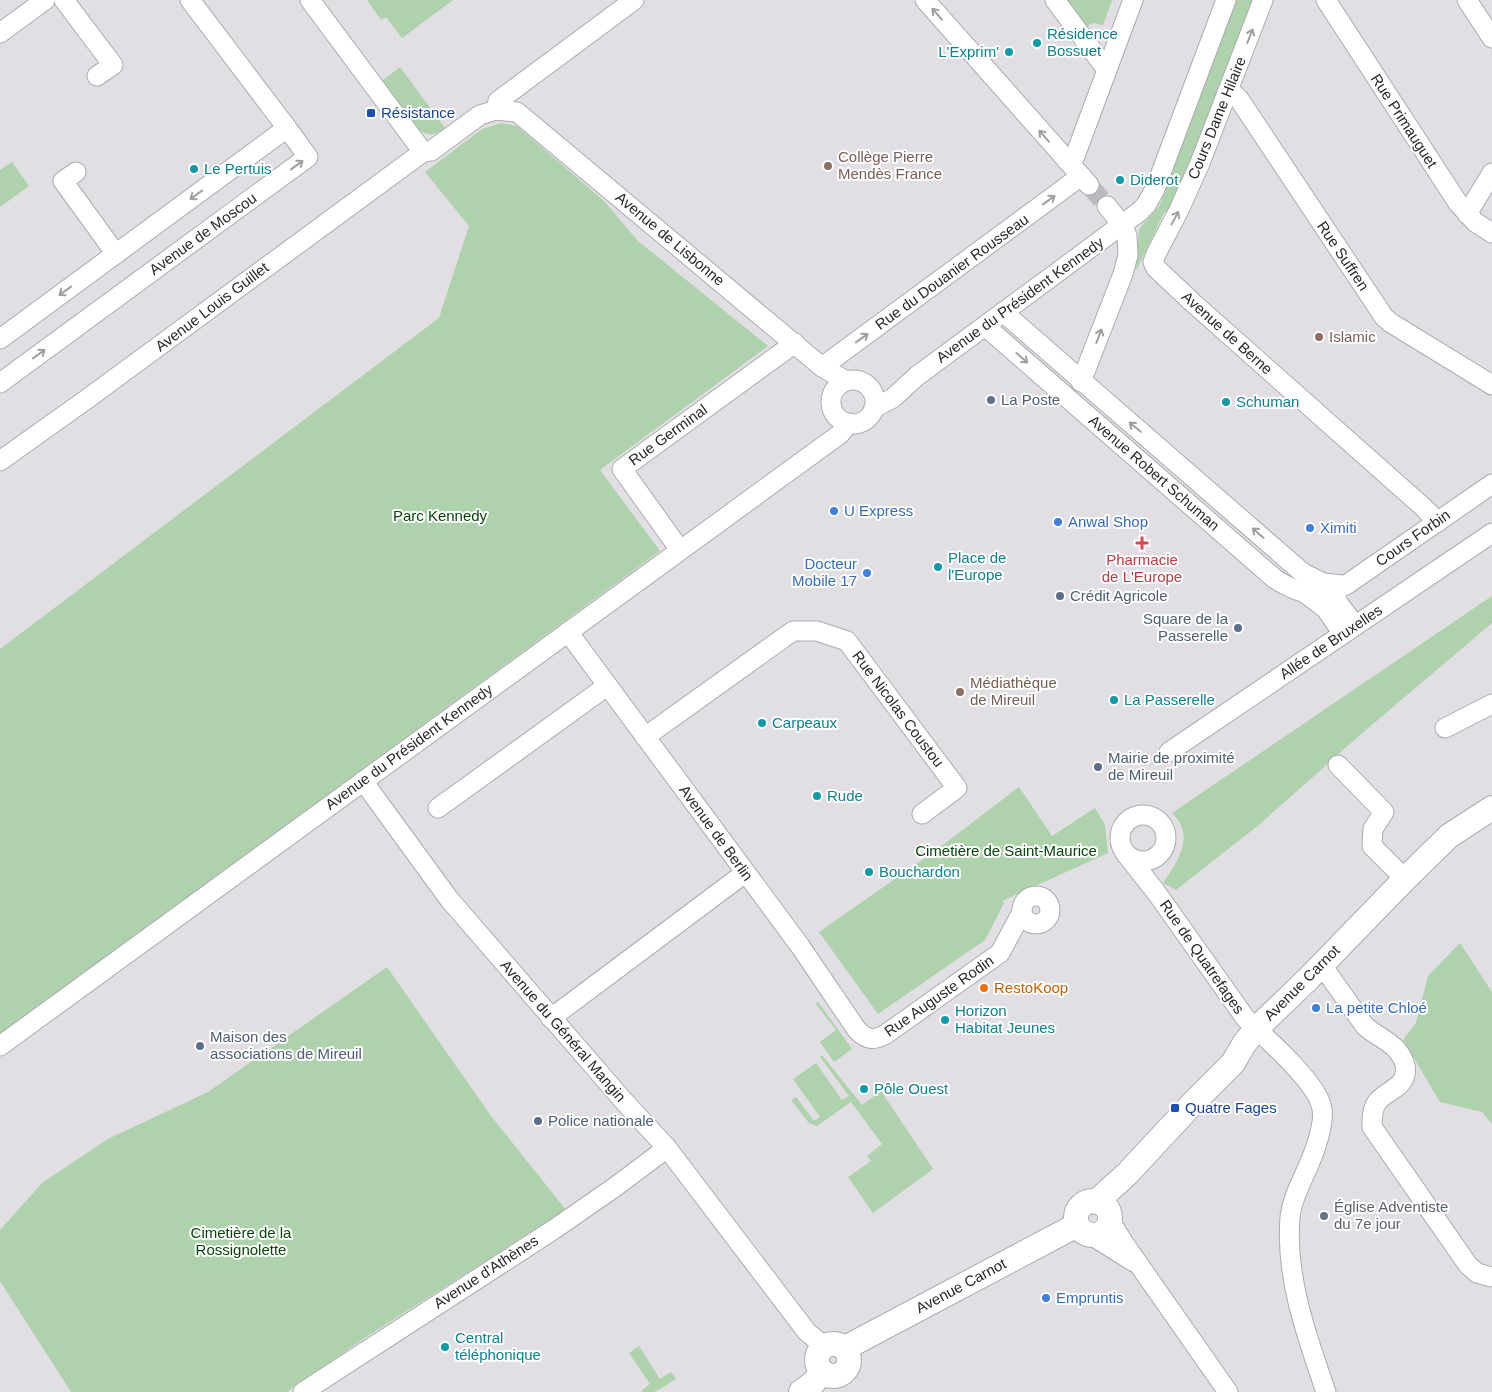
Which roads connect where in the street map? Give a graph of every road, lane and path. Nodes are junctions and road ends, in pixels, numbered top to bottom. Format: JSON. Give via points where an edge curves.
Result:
{"nodes":[{"id":1,"x":45,"y":0,"type":"edge"},
{"id":2,"x":64,"y":0,"type":"edge"},
{"id":3,"x":190,"y":0,"type":"edge"},
{"id":4,"x":310,"y":0,"type":"edge"},
{"id":5,"x":634,"y":0,"type":"edge"},
{"id":6,"x":925,"y":0,"type":"edge"},
{"id":7,"x":1054,"y":0,"type":"edge"},
{"id":8,"x":1132,"y":0,"type":"edge"},
{"id":9,"x":1226,"y":0,"type":"edge"},
{"id":10,"x":1263,"y":0,"type":"edge"},
{"id":11,"x":1326,"y":0,"type":"edge"},
{"id":12,"x":1467,"y":0,"type":"edge"},
{"id":13,"x":0,"y":33,"type":"edge"},
{"id":14,"x":1492,"y":38,"type":"edge"},
{"id":15,"x":1107,"y":70,"type":"junction"},
{"id":16,"x":97,"y":76,"type":"dead end"},
{"id":17,"x":521,"y":84,"type":"junction"},
{"id":18,"x":1230,"y":89,"type":"junction"},
{"id":19,"x":496,"y":110,"type":"junction"},
{"id":20,"x":517,"y":112,"type":"junction"},
{"id":21,"x":287,"y":128,"type":"junction"},
{"id":22,"x":423,"y":152,"type":"junction"},
{"id":23,"x":1067,"y":161,"type":"junction"},
{"id":24,"x":76,"y":172,"type":"dead end"},
{"id":25,"x":1492,"y":173,"type":"edge"},
{"id":26,"x":1107,"y":206,"type":"tunnel mouth"},
{"id":27,"x":1467,"y":214,"type":"junction"},
{"id":28,"x":1122,"y":225,"type":"junction"},
{"id":29,"x":1492,"y":232,"type":"edge"},
{"id":30,"x":116,"y":254,"type":"junction"},
{"id":31,"x":1154,"y":262,"type":"joint"},
{"id":32,"x":1003,"y":312,"type":"junction"},
{"id":33,"x":985,"y":326,"type":"junction"},
{"id":34,"x":0,"y":339,"type":"edge"},
{"id":35,"x":794,"y":343,"type":"junction"},
{"id":36,"x":822,"y":367,"type":"junction"},
{"id":37,"x":1081,"y":382,"type":"junction"},
{"id":38,"x":0,"y":383,"type":"edge"},
{"id":39,"x":1492,"y":385,"type":"edge"},
{"id":40,"x":840,"y":386,"type":"junction"},
{"id":41,"x":872,"y":398,"type":"junction"},
{"id":42,"x":842,"y":419,"type":"junction"},
{"id":43,"x":0,"y":462,"type":"edge"},
{"id":44,"x":1492,"y":484,"type":"edge"},
{"id":45,"x":1438,"y":522,"type":"junction"},
{"id":46,"x":1492,"y":533,"type":"edge"},
{"id":47,"x":680,"y":550,"type":"junction"},
{"id":48,"x":1340,"y":588,"type":"junction"},
{"id":49,"x":1305,"y":593,"type":"junction"},
{"id":50,"x":1349,"y":630,"type":"junction"},
{"id":51,"x":568,"y":632,"type":"junction"},
{"id":52,"x":607,"y":686,"type":"junction"},
{"id":53,"x":1492,"y":704,"type":"edge"},
{"id":54,"x":1445,"y":728,"type":"dead end"},
{"id":55,"x":645,"y":737,"type":"junction"},
{"id":56,"x":1169,"y":752,"type":"dead end"},
{"id":57,"x":1338,"y":765,"type":"dead end"},
{"id":58,"x":362,"y":781,"type":"junction"},
{"id":59,"x":438,"y":808,"type":"dead end"},
{"id":60,"x":1492,"y":808,"type":"edge"},
{"id":61,"x":922,"y":814,"type":"dead end"},
{"id":62,"x":1126,"y":854,"type":"dead end"},
{"id":63,"x":745,"y":872,"type":"junction"},
{"id":64,"x":1405,"y":879,"type":"junction"},
{"id":65,"x":1022,"y":912,"type":"dead end"},
{"id":66,"x":1322,"y":964,"type":"junction"},
{"id":67,"x":551,"y":1018,"type":"junction"},
{"id":68,"x":1256,"y":1029,"type":"junction"},
{"id":69,"x":863,"y":1036,"type":"joint"},
{"id":70,"x":0,"y":1046,"type":"edge"},
{"id":71,"x":667,"y":1148,"type":"junction"},
{"id":72,"x":1104,"y":1211,"type":"junction"},
{"id":73,"x":1084,"y":1230,"type":"junction"},
{"id":74,"x":1143,"y":1269,"type":"junction"},
{"id":75,"x":1492,"y":1277,"type":"edge"},
{"id":76,"x":834,"y":1347,"type":"junction"},
{"id":77,"x":303,"y":1392,"type":"edge"},
{"id":78,"x":801,"y":1392,"type":"edge"},
{"id":79,"x":1228,"y":1392,"type":"edge"},
{"id":80,"x":1326,"y":1392,"type":"edge"}],
"edges":[{"from":1,"to":13,"type":"street"},
{"from":2,"to":16,"type":"street","via":[[112,65]]},
{"from":3,"to":21,"type":"street"},
{"from":4,"to":22,"type":"street"},
{"from":5,"to":17,"type":"street"},
{"from":23,"to":6,"type":"street","one_way":true},
{"from":7,"to":15,"type":"street"},
{"from":8,"to":15,"type":"street"},
{"from":9,"to":28,"type":"street","name":"Cours Dame Hilaire","via":[[1152,197]]},
{"from":18,"to":10,"type":"street","name":"Cours Dame Hilaire","one_way":true},
{"from":11,"to":27,"type":"street","name":"Rue Primauguet"},
{"from":12,"to":14,"type":"street"},
{"from":15,"to":23,"type":"street","via":[[1075,156]]},
{"from":17,"to":19,"type":"street","via":[[498,101]]},
{"from":17,"to":20,"type":"street"},
{"from":31,"to":18,"type":"street","name":"Cours Dame Hilaire","one_way":true},
{"from":18,"to":39,"type":"street","name":"Rue Suffren","via":[[1384,317]]},
{"from":19,"to":20,"type":"street"},
{"from":19,"to":22,"type":"street","name":"Avenue Louis Guillet","via":[[480,115],[431,151]]},
{"from":20,"to":35,"type":"street","name":"Avenue de Lisbonne"},
{"from":21,"to":30,"type":"street","one_way":true},
{"from":38,"to":21,"type":"street","name":"Avenue de Moscou","one_way":true,"via":[[308,157]]},
{"from":22,"to":43,"type":"street","name":"Avenue Louis Guillet"},
{"from":36,"to":23,"type":"street","name":"Rue du Douanier Rousseau","one_way":true,"via":[[1085,181]]},
{"from":24,"to":30,"type":"street","via":[[63,182]]},
{"from":25,"to":27,"type":"street"},
{"from":26,"to":28,"type":"street"},
{"from":27,"to":29,"type":"street","name":"Rue Primauguet"},
{"from":28,"to":32,"type":"street","name":"Avenue du Président Kennedy"},
{"from":37,"to":28,"type":"street","one_way":true,"via":[[1128,255]]},
{"from":30,"to":34,"type":"street","one_way":true},
{"from":31,"to":45,"type":"street","name":"Avenue de Berne","via":[[1156,268],[1192,302]]},
{"from":32,"to":33,"type":"street","name":"Avenue du Président Kennedy"},
{"from":32,"to":37,"type":"street","name":"Avenue Robert Schuman"},
{"from":33,"to":41,"type":"street","name":"Avenue du Président Kennedy","via":[[917,376],[893,398]]},
{"from":33,"to":49,"type":"street","name":"Avenue Robert Schuman","one_way":true,"via":[[1275,579]]},
{"from":35,"to":36,"type":"street","name":"Avenue de Lisbonne"},
{"from":35,"to":47,"type":"street","name":"Rue Germinal","via":[[622,469]]},
{"from":36,"to":40,"type":"street","name":"Avenue de Lisbonne"},
{"from":48,"to":37,"type":"street","name":"Avenue Robert Schuman","one_way":true,"via":[[1303,573]]},
{"from":40,"to":41,"type":"street","via":[[860,381]]},
{"from":40,"to":42,"type":"street","via":[[831,402]]},
{"from":41,"to":42,"type":"street","via":[[868,417],[860,423]]},
{"from":42,"to":47,"type":"street","name":"Avenue du Président Kennedy","via":[[818,449]]},
{"from":44,"to":45,"type":"street","name":"Cours Forbin"},
{"from":45,"to":48,"type":"street","name":"Cours Forbin"},
{"from":46,"to":50,"type":"street","name":"Allée de Bruxelles"},
{"from":47,"to":51,"type":"street","name":"Avenue du Président Kennedy"},
{"from":48,"to":49,"type":"street","name":"Avenue Robert Schuman","via":[[1324,594]]},
{"from":48,"to":50,"type":"street","via":[[1338,602]]},
{"from":49,"to":50,"type":"street"},
{"from":50,"to":56,"type":"street","name":"Allée de Bruxelles"},
{"from":51,"to":52,"type":"street","name":"Avenue de Berlin"},
{"from":51,"to":58,"type":"street","name":"Avenue du Président Kennedy"},
{"from":52,"to":55,"type":"street","name":"Avenue de Berlin"},
{"from":52,"to":59,"type":"street"},
{"from":53,"to":54,"type":"street"},
{"from":55,"to":61,"type":"street","name":"Rue Nicolas Coustou","via":[[793,631],[817,631],[847,641],[957,788]]},
{"from":55,"to":63,"type":"street","name":"Avenue de Berlin"},
{"from":57,"to":64,"type":"street","via":[[1384,812],[1373,829],[1372,846]]},
{"from":58,"to":67,"type":"street","name":"Avenue du Général Mangin","via":[[449,899]]},
{"from":58,"to":70,"type":"street","name":"Avenue du Président Kennedy"},
{"from":60,"to":64,"type":"main road","name":"Avenue Carnot","via":[[1449,836]]},
{"from":62,"to":68,"type":"street","name":"Rue de Quatrefages"},
{"from":63,"to":67,"type":"street"},
{"from":63,"to":69,"type":"street","name":"Avenue de Berlin"},
{"from":64,"to":66,"type":"main road","name":"Avenue Carnot"},
{"from":65,"to":69,"type":"street","name":"Rue Auguste Rodin","via":[[1000,953],[886,1034],[876,1040]]},
{"from":66,"to":68,"type":"main road","name":"Avenue Carnot"},
{"from":66,"to":75,"type":"street","via":[[1365,1026],[1395,1048],[1406,1065],[1401,1083],[1378,1100],[1372,1127],[1468,1265],[1478,1273]]},
{"from":67,"to":71,"type":"street","name":"Avenue du Général Mangin"},
{"from":68,"to":72,"type":"main road","name":"Avenue Carnot","via":[[1233,1064],[1127,1174]]},
{"from":68,"to":80,"type":"street","name":"Rue de Quatrefages","via":[[1312,1087],[1322,1107],[1316,1146],[1294,1199],[1290,1237],[1298,1298]]},
{"from":71,"to":76,"type":"street","name":"Avenue du Général Mangin","via":[[807,1332]]},
{"from":71,"to":77,"type":"street","name":"Avenue d'Athènes","via":[[553,1230]]},
{"from":72,"to":73,"type":"main road","name":"Avenue Carnot","via":[[1089,1202],[1080,1207],[1076,1217]]},
{"from":72,"to":74,"type":"street"},
{"from":73,"to":74,"type":"street"},
{"from":73,"to":76,"type":"main road","name":"Avenue Carnot"},
{"from":74,"to":79,"type":"street"},
{"from":76,"to":78,"type":"main road","via":[[817,1354],[817,1365],[823,1372]]}]}
